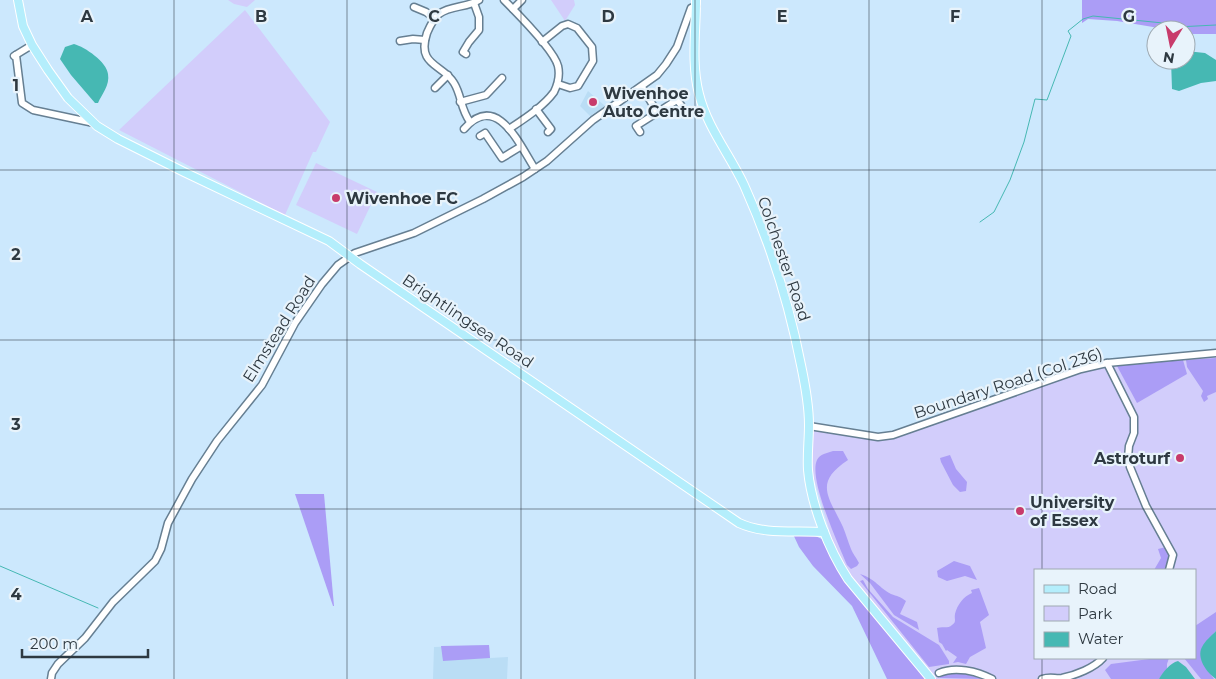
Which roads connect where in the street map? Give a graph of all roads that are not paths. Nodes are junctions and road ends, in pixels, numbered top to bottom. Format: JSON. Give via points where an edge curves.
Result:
{"nodes":[{"id":1,"x":18,"y":0,"type":"edge"},
{"id":2,"x":504,"y":0,"type":"edge"},
{"id":3,"x":522,"y":0,"type":"edge"},
{"id":4,"x":477,"y":2,"type":"edge"},
{"id":5,"x":696,"y":3,"type":"edge"},
{"id":6,"x":414,"y":8,"type":"dead end"},
{"id":7,"x":514,"y":9,"type":"junction"},
{"id":8,"x":434,"y":18,"type":"junction"},
{"id":9,"x":425,"y":40,"type":"junction"},
{"id":10,"x":400,"y":41,"type":"dead end"},
{"id":11,"x":542,"y":42,"type":"junction"},
{"id":12,"x":32,"y":45,"type":"junction"},
{"id":13,"x":466,"y":54,"type":"dead end"},
{"id":14,"x":448,"y":75,"type":"junction"},
{"id":15,"x":502,"y":78,"type":"dead end"},
{"id":16,"x":558,"y":84,"type":"junction"},
{"id":17,"x":642,"y":87,"type":"junction"},
{"id":18,"x":435,"y":88,"type":"dead end"},
{"id":19,"x":673,"y":93,"type":"dead end"},
{"id":20,"x":460,"y":102,"type":"junction"},
{"id":21,"x":536,"y":109,"type":"junction"},
{"id":22,"x":657,"y":112,"type":"junction"},
{"id":23,"x":470,"y":122,"type":"junction"},
{"id":24,"x":94,"y":123,"type":"junction"},
{"id":25,"x":637,"y":127,"type":"dead end"},
{"id":26,"x":464,"y":129,"type":"dead end"},
{"id":27,"x":509,"y":129,"type":"junction"},
{"id":28,"x":548,"y":132,"type":"dead end"},
{"id":29,"x":480,"y":136,"type":"dead end"},
{"id":30,"x":520,"y":147,"type":"junction"},
{"id":31,"x":535,"y":169,"type":"junction"},
{"id":32,"x":350,"y":256,"type":"junction"},
{"id":33,"x":1216,"y":353,"type":"edge"},
{"id":34,"x":1107,"y":363,"type":"junction"},
{"id":35,"x":809,"y":426,"type":"junction"},
{"id":36,"x":824,"y":532,"type":"junction"},
{"id":37,"x":1169,"y":569,"type":"edge"},
{"id":38,"x":1102,"y":659,"type":"edge"},
{"id":39,"x":939,"y":672,"type":"dead end"},
{"id":40,"x":51,"y":679,"type":"edge"},
{"id":41,"x":931,"y":679,"type":"edge"},
{"id":42,"x":992,"y":679,"type":"edge"},
{"id":43,"x":1042,"y":679,"type":"edge"}],
"edges":[{"from":1,"to":12,"type":"main road","via":[[23,26]]},
{"from":2,"to":7,"type":"street"},
{"from":3,"to":7,"type":"street"},
{"from":4,"to":8,"type":"street","via":[[448,9]]},
{"from":4,"to":13,"type":"street","via":[[479,30],[463,52]]},
{"from":5,"to":17,"type":"street","name":"Elmstead Road","via":[[666,64]]},
{"from":5,"to":35,"type":"main road","name":"Colchester Road","via":[[694,55],[700,97],[746,191],[786,298],[802,366]]},
{"from":6,"to":8,"type":"street"},
{"from":7,"to":11,"type":"street"},
{"from":8,"to":9,"type":"street"},
{"from":9,"to":10,"type":"street"},
{"from":9,"to":14,"type":"street","via":[[430,60]]},
{"from":11,"to":16,"type":"street","via":[[558,65]]},
{"from":11,"to":16,"type":"street","via":[[562,26],[572,25],[592,47],[593,61],[578,86],[570,88]]},
{"from":12,"to":24,"type":"main road","name":"Brightlingsea Road","via":[[60,88]]},
{"from":12,"to":24,"type":"street","via":[[15,56],[21,99],[25,106]]},
{"from":14,"to":18,"type":"street"},
{"from":14,"to":20,"type":"street","via":[[456,86]]},
{"from":15,"to":20,"type":"street","via":[[486,95]]},
{"from":16,"to":21,"type":"street"},
{"from":17,"to":22,"type":"street"},
{"from":17,"to":31,"type":"street","name":"Elmstead Road","via":[[593,120],[557,154]]},
{"from":19,"to":22,"type":"street","via":[[679,103]]},
{"from":20,"to":23,"type":"street"},
{"from":21,"to":27,"type":"street"},
{"from":21,"to":28,"type":"street","via":[[551,129]]},
{"from":22,"to":25,"type":"street"},
{"from":23,"to":26,"type":"street"},
{"from":23,"to":27,"type":"street","via":[[488,115],[502,120]]},
{"from":24,"to":32,"type":"main road","name":"Brightlingsea Road","via":[[146,153],[329,240]]},
{"from":27,"to":30,"type":"street"},
{"from":29,"to":30,"type":"street","via":[[484,132],[502,158]]},
{"from":30,"to":31,"type":"street"},
{"from":31,"to":32,"type":"street","name":"Elmstead Road","via":[[499,191],[414,233]]},
{"from":32,"to":36,"type":"main road","name":"Brightlingsea Road","via":[[738,523],[768,531]]},
{"from":32,"to":40,"type":"street","name":"Elmstead Road","via":[[338,265],[308,304],[262,385],[203,462],[168,523],[155,560],[58,664]]},
{"from":33,"to":34,"type":"street","name":"Boundary Road (Col 236)"},
{"from":34,"to":35,"type":"street","name":"Boundary Road (Col 236)","via":[[1081,369],[904,432],[878,437]]},
{"from":34,"to":37,"type":"street","via":[[1134,417],[1128,458],[1146,506],[1172,555]]},
{"from":35,"to":36,"type":"main road","name":"Colchester Road","via":[[808,471]]},
{"from":36,"to":41,"type":"main road","name":"Colchester Road","via":[[848,579]]},
{"from":38,"to":43,"type":"street","via":[[1069,676]]},
{"from":39,"to":42,"type":"street","via":[[952,669]]}]}
